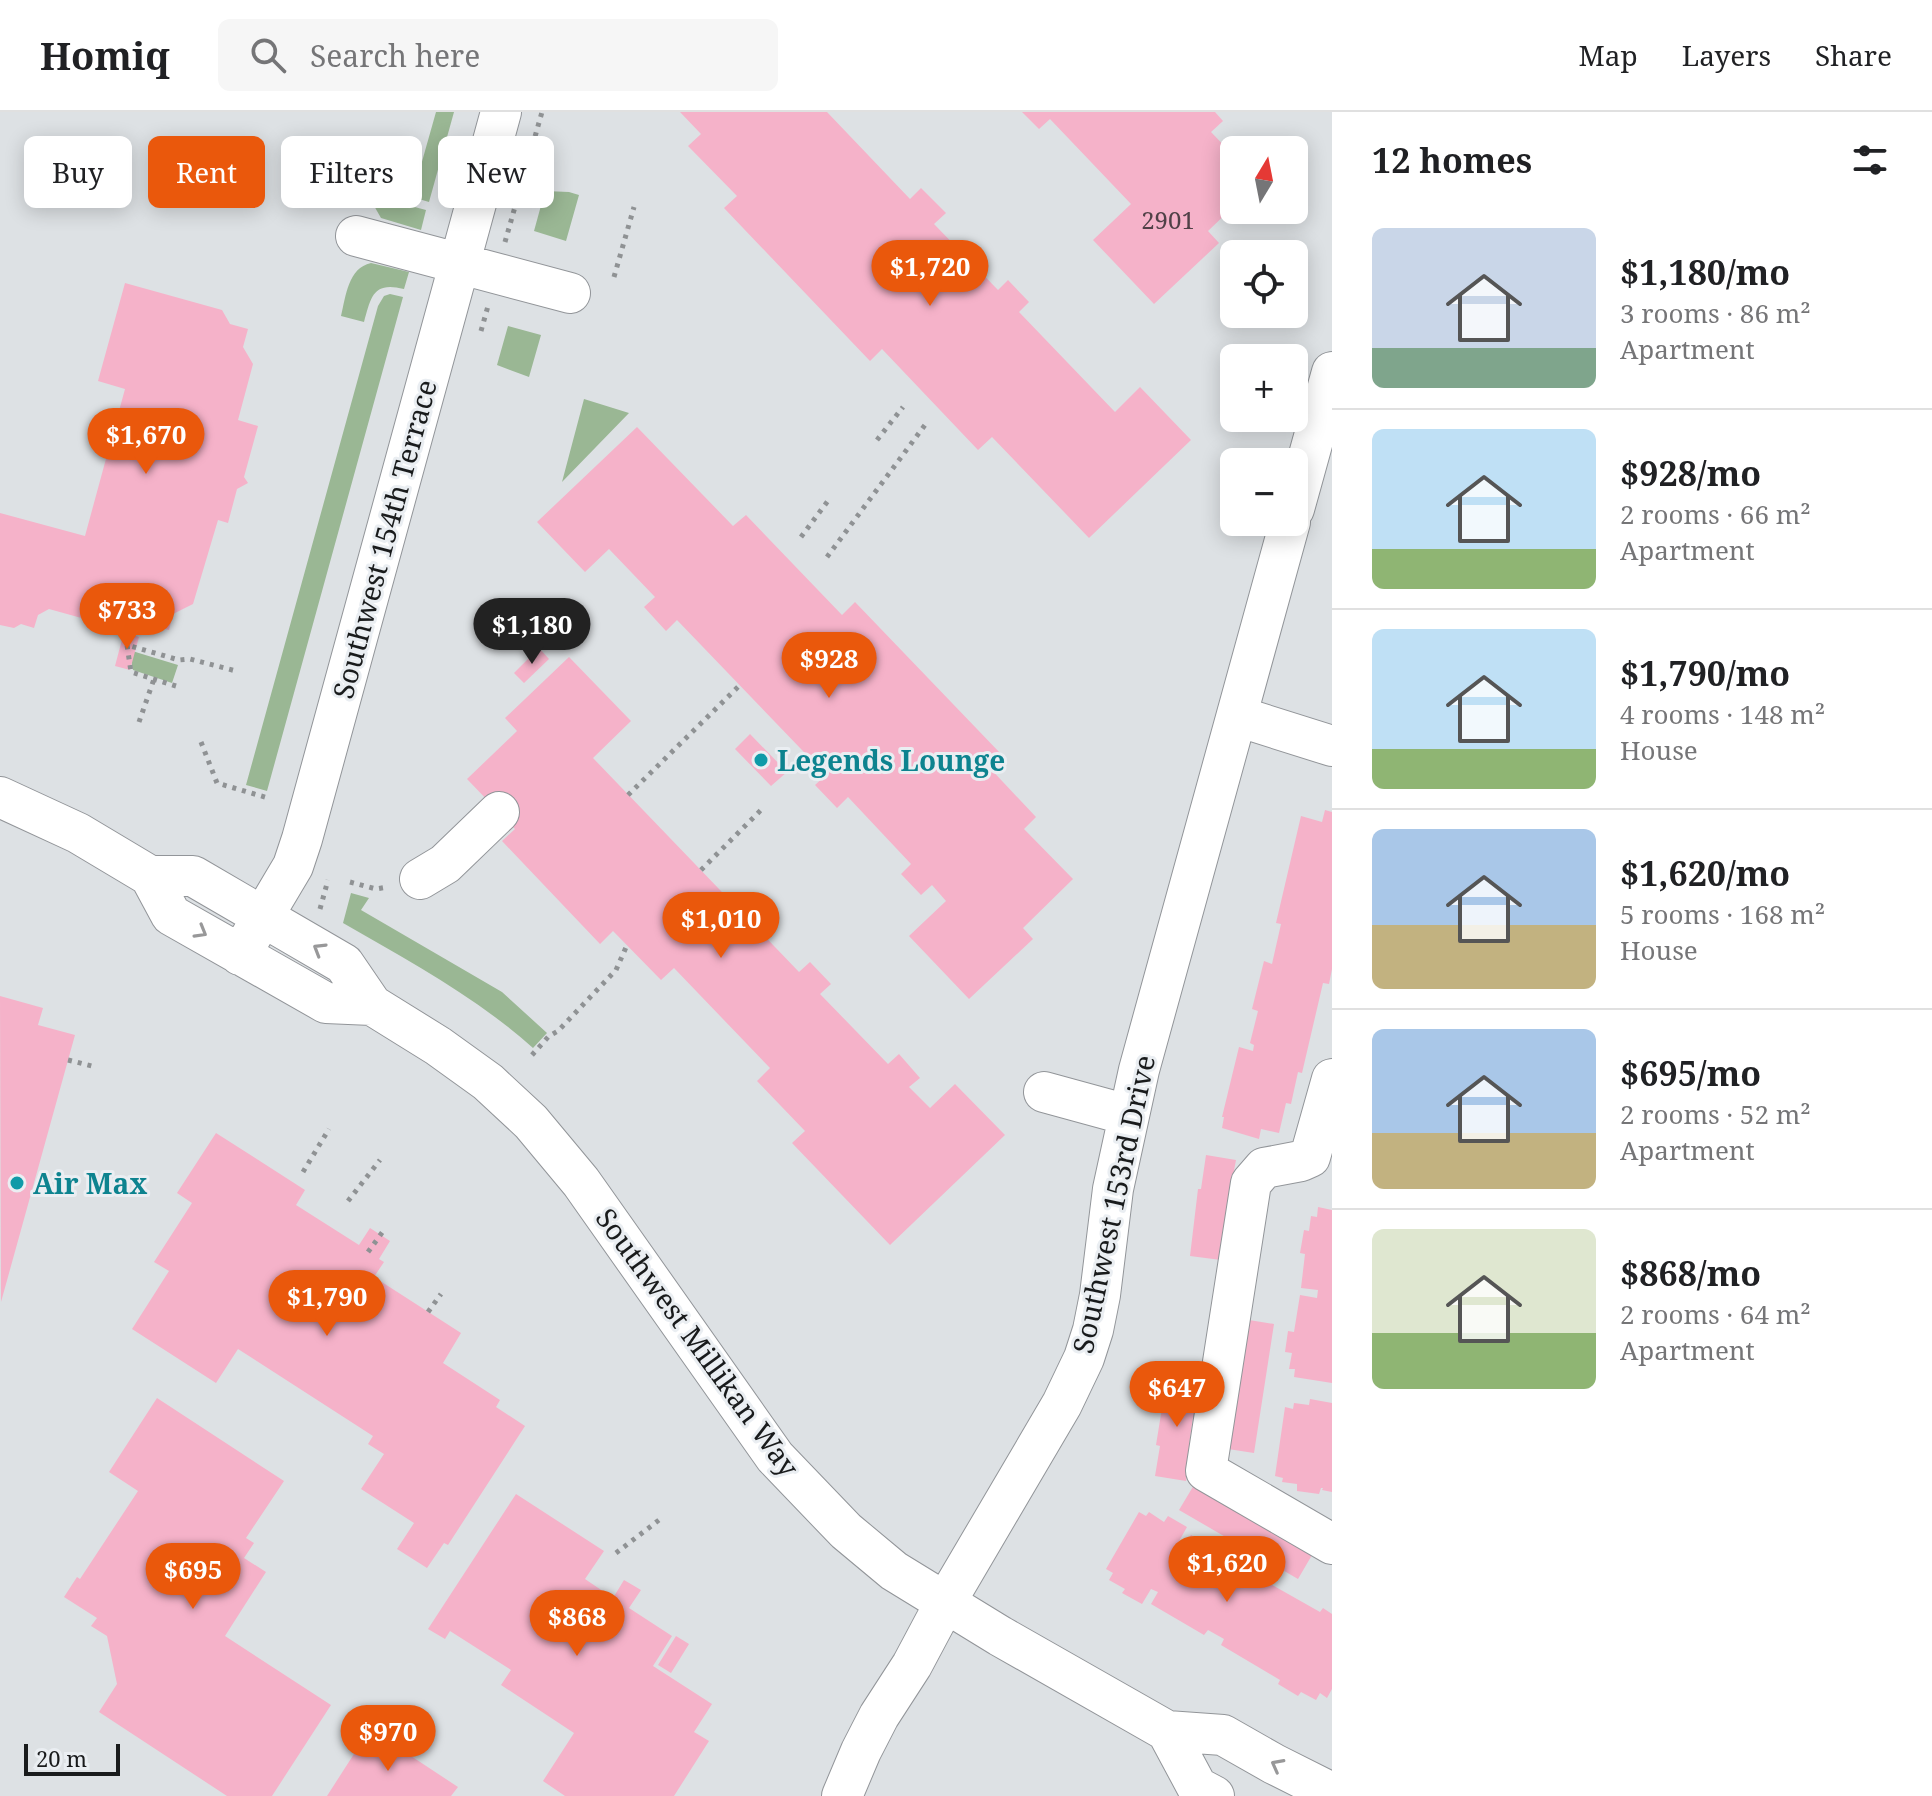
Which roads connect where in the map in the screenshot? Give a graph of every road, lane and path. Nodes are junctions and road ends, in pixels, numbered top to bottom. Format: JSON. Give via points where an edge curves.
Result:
{"nodes":[{"id":1,"x":501,"y":112,"type":"edge"},
{"id":2,"x":634,"y":207,"type":"dead end"},
{"id":3,"x":356,"y":236,"type":"dead end"},
{"id":4,"x":458,"y":263,"type":"junction"},
{"id":5,"x":614,"y":277,"type":"dead end"},
{"id":6,"x":570,"y":293,"type":"dead end"},
{"id":7,"x":1318,"y":378,"type":"edge"},
{"id":8,"x":903,"y":407,"type":"dead end"},
{"id":9,"x":925,"y":425,"type":"dead end"},
{"id":10,"x":877,"y":440,"type":"dead end"},
{"id":11,"x":1305,"y":448,"type":"edge"},
{"id":12,"x":830,"y":498,"type":"dead end"},
{"id":13,"x":1286,"y":536,"type":"edge"},
{"id":14,"x":801,"y":537,"type":"dead end"},
{"id":15,"x":827,"y":557,"type":"dead end"},
{"id":16,"x":236,"y":671,"type":"dead end"},
{"id":17,"x":154,"y":679,"type":"junction"},
{"id":18,"x":740,"y":685,"type":"dead end"},
{"id":19,"x":176,"y":686,"type":"dead end"},
{"id":20,"x":1237,"y":716,"type":"junction"},
{"id":21,"x":139,"y":722,"type":"dead end"},
{"id":22,"x":201,"y":742,"type":"dead end"},
{"id":23,"x":1332,"y":746,"type":"edge"},
{"id":24,"x":628,"y":795,"type":"dead end"},
{"id":25,"x":0,"y":797,"type":"edge"},
{"id":26,"x":268,"y":798,"type":"dead end"},
{"id":27,"x":763,"y":808,"type":"dead end"},
{"id":28,"x":499,"y":812,"type":"dead end"},
{"id":29,"x":701,"y":870,"type":"dead end"},
{"id":30,"x":150,"y":876,"type":"junction"},
{"id":31,"x":420,"y":879,"type":"dead end"},
{"id":32,"x":350,"y":882,"type":"dead end"},
{"id":33,"x":358,"y":885,"type":"dead end"},
{"id":34,"x":264,"y":917,"type":"junction"},
{"id":35,"x":627,"y":945,"type":"dead end"},
{"id":36,"x":240,"y":955,"type":"junction"},
{"id":37,"x":372,"y":1005,"type":"junction"},
{"id":38,"x":532,"y":1055,"type":"dead end"},
{"id":39,"x":68,"y":1060,"type":"dead end"},
{"id":40,"x":92,"y":1066,"type":"dead end"},
{"id":41,"x":1332,"y":1079,"type":"edge"},
{"id":42,"x":1044,"y":1092,"type":"dead end"},
{"id":43,"x":1128,"y":1115,"type":"junction"},
{"id":44,"x":329,"y":1129,"type":"dead end"},
{"id":45,"x":1321,"y":1159,"type":"edge"},
{"id":46,"x":380,"y":1160,"type":"dead end"},
{"id":47,"x":303,"y":1172,"type":"dead end"},
{"id":48,"x":348,"y":1201,"type":"dead end"},
{"id":49,"x":384,"y":1230,"type":"dead end"},
{"id":50,"x":368,"y":1252,"type":"dead end"},
{"id":51,"x":441,"y":1294,"type":"dead end"},
{"id":52,"x":428,"y":1312,"type":"dead end"},
{"id":53,"x":659,"y":1520,"type":"dead end"},
{"id":54,"x":1332,"y":1544,"type":"edge"},
{"id":55,"x":616,"y":1553,"type":"dead end"},
{"id":56,"x":945,"y":1603,"type":"junction"},
{"id":57,"x":1167,"y":1731,"type":"junction"},
{"id":58,"x":1332,"y":1793,"type":"edge"},
{"id":59,"x":842,"y":1796,"type":"edge"},
{"id":60,"x":1214,"y":1796,"type":"edge"}],
"edges":[{"from":1,"to":4,"type":"street","name":"Southwest 154th Terrace"},
{"from":2,"to":5,"type":"path"},
{"from":3,"to":4,"type":"street"},
{"from":4,"to":6,"type":"street"},
{"from":4,"to":34,"type":"street","name":"Southwest 154th Terrace","via":[[302,839]]},
{"from":7,"to":11,"type":"street"},
{"from":8,"to":10,"type":"path"},
{"from":9,"to":15,"type":"path"},
{"from":12,"to":14,"type":"path"},
{"from":13,"to":20,"type":"street","name":"Southwest 153rd Drive"},
{"from":16,"to":17,"type":"path","via":[[127,645],[131,672]]},
{"from":17,"to":19,"type":"path"},
{"from":17,"to":21,"type":"path"},
{"from":18,"to":24,"type":"path"},
{"from":20,"to":23,"type":"street"},
{"from":20,"to":43,"type":"street","name":"Southwest 153rd Drive"},
{"from":22,"to":26,"type":"path","via":[[217,783]]},
{"from":25,"to":30,"type":"street","via":[[78,833]]},
{"from":27,"to":29,"type":"path"},
{"from":28,"to":31,"type":"street","via":[[445,864]]},
{"from":30,"to":34,"type":"street","name":"Southwest Millikan Way","via":[[193,876]]},
{"from":30,"to":36,"type":"street","name":"Southwest Millikan Way","one_way":true,"via":[[171,915]]},
{"from":32,"to":33,"type":"path"},
{"from":34,"to":36,"type":"street","name":"Southwest 154th Terrace"},
{"from":37,"to":34,"type":"street","name":"Southwest Millikan Way","one_way":true,"via":[[344,964]]},
{"from":35,"to":38,"type":"path","via":[[616,970]]},
{"from":36,"to":37,"type":"street","name":"Southwest Millikan Way","via":[[326,1003]]},
{"from":37,"to":56,"type":"street","name":"Southwest Millikan Way","via":[[488,1082],[531,1122],[581,1182],[775,1457],[846,1531],[894,1571]]},
{"from":39,"to":40,"type":"path"},
{"from":41,"to":45,"type":"street"},
{"from":42,"to":43,"type":"street"},
{"from":43,"to":56,"type":"street","name":"Southwest 153rd Drive","via":[[1100,1295],[1084,1358]]},
{"from":44,"to":47,"type":"path"},
{"from":45,"to":54,"type":"street","via":[[1264,1168],[1251,1183],[1206,1471]]},
{"from":46,"to":48,"type":"path"},
{"from":49,"to":50,"type":"path"},
{"from":51,"to":52,"type":"path"},
{"from":53,"to":55,"type":"path"},
{"from":56,"to":57,"type":"street","name":"Southwest Millikan Way"},
{"from":56,"to":59,"type":"street","name":"Southwest 153rd Drive","via":[[879,1716]]},
{"from":58,"to":57,"type":"street","name":"Southwest Millikan Way","one_way":true,"via":[[1223,1735]]},
{"from":57,"to":60,"type":"street","via":[[1197,1787]]}]}
